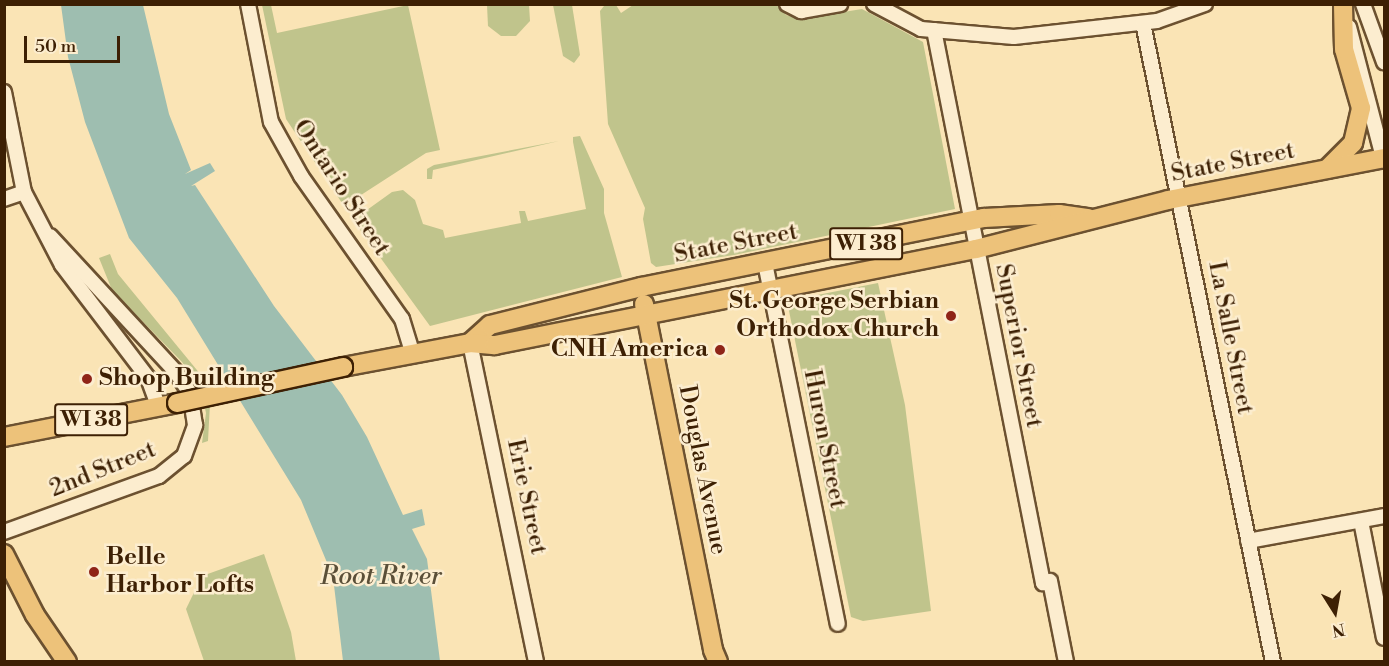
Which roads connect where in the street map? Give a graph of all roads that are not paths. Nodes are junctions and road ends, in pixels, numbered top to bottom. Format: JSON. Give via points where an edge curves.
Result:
{"nodes":[{"id":1,"x":248,"y":4,"type":"edge"},
{"id":2,"x":787,"y":4,"type":"edge"},
{"id":3,"x":840,"y":4,"type":"edge"},
{"id":4,"x":874,"y":4,"type":"edge"},
{"id":5,"x":1205,"y":4,"type":"edge"},
{"id":6,"x":1343,"y":4,"type":"edge"},
{"id":7,"x":1364,"y":11,"type":"edge"},
{"id":8,"x":1143,"y":23,"type":"junction"},
{"id":9,"x":934,"y":30,"type":"junction"},
{"id":10,"x":1384,"y":62,"type":"edge"},
{"id":11,"x":4,"y":92,"type":"edge"},
{"id":12,"x":1384,"y":159,"type":"edge"},
{"id":13,"x":1326,"y":170,"type":"junction"},
{"id":14,"x":24,"y":192,"type":"junction"},
{"id":15,"x":1179,"y":198,"type":"junction"},
{"id":16,"x":4,"y":199,"type":"edge"},
{"id":17,"x":1092,"y":218,"type":"junction"},
{"id":18,"x":970,"y":222,"type":"junction"},
{"id":19,"x":50,"y":236,"type":"junction"},
{"id":20,"x":976,"y":249,"type":"junction"},
{"id":21,"x":765,"y":263,"type":"junction"},
{"id":22,"x":640,"y":287,"type":"junction"},
{"id":23,"x":770,"y":288,"type":"junction"},
{"id":24,"x":646,"y":314,"type":"junction"},
{"id":25,"x":470,"y":343,"type":"junction"},
{"id":26,"x":412,"y":352,"type":"junction"},
{"id":27,"x":158,"y":406,"type":"junction"},
{"id":28,"x":4,"y":437,"type":"edge"},
{"id":29,"x":1384,"y":516,"type":"edge"},
{"id":30,"x":1361,"y":521,"type":"junction"},
{"id":31,"x":4,"y":532,"type":"edge"},
{"id":32,"x":1248,"y":541,"type":"junction"},
{"id":33,"x":4,"y":554,"type":"edge"},
{"id":34,"x":1378,"y":582,"type":"edge"},
{"id":35,"x":838,"y":624,"type":"dead end"},
{"id":36,"x":1384,"y":638,"type":"edge"},
{"id":37,"x":67,"y":662,"type":"edge"},
{"id":38,"x":536,"y":662,"type":"edge"},
{"id":39,"x":718,"y":662,"type":"edge"},
{"id":40,"x":1066,"y":662,"type":"edge"},
{"id":41,"x":1273,"y":662,"type":"edge"}],
"edges":[{"from":1,"to":26,"type":"street","name":"Ontario Street","via":[[271,122],[301,176],[402,319]]},
{"from":2,"to":3,"type":"street","via":[[801,11]]},
{"from":4,"to":9,"type":"street","via":[[921,30]]},
{"from":5,"to":8,"type":"street","via":[[1171,18]]},
{"from":6,"to":12,"type":"street"},
{"from":6,"to":13,"type":"main road","via":[[1344,49],[1361,108],[1353,142]]},
{"from":7,"to":10,"type":"street"},
{"from":8,"to":9,"type":"street","via":[[1038,37]]},
{"from":8,"to":15,"type":"street","name":"La Salle Street"},
{"from":9,"to":18,"type":"street","name":"Superior Street"},
{"from":11,"to":14,"type":"street"},
{"from":12,"to":13,"type":"main road","name":"State Street","number":"WI 38"},
{"from":13,"to":15,"type":"main road","name":"State Street","number":"WI 38"},
{"from":14,"to":16,"type":"street"},
{"from":14,"to":19,"type":"street"},
{"from":15,"to":17,"type":"main road","name":"State Street","number":"WI 38"},
{"from":15,"to":32,"type":"street","name":"La Salle Street"},
{"from":17,"to":18,"type":"main road","name":"State Street","number":"WI 38","via":[[1059,214]]},
{"from":17,"to":20,"type":"main road","name":"State Street","number":"WI 38","via":[[1059,231]]},
{"from":18,"to":20,"type":"street","name":"Superior Street"},
{"from":18,"to":21,"type":"main road","name":"State Street","number":"WI 38"},
{"from":19,"to":27,"type":"street","via":[[62,266],[148,378]]},
{"from":19,"to":31,"type":"street","name":"2nd Street","via":[[185,384],[193,404],[195,425],[184,456],[159,476]]},
{"from":20,"to":23,"type":"main road","name":"State Street","number":"WI 38"},
{"from":20,"to":40,"type":"street","name":"Superior Street","via":[[1043,583],[1050,581]]},
{"from":21,"to":22,"type":"main road","name":"State Street","number":"WI 38"},
{"from":21,"to":23,"type":"street","name":"Huron Street"},
{"from":22,"to":24,"type":"main road","name":"Douglas Avenue"},
{"from":22,"to":25,"type":"main road","name":"State Street","number":"WI 38","via":[[490,325]]},
{"from":23,"to":24,"type":"main road","name":"State Street","number":"WI 38"},
{"from":23,"to":35,"type":"street","name":"Huron Street"},
{"from":24,"to":25,"type":"main road","name":"State Street","number":"WI 38","via":[[495,345]]},
{"from":24,"to":39,"type":"main road","name":"Douglas Avenue"},
{"from":25,"to":26,"type":"main road","name":"State Street","number":"WI 38"},
{"from":25,"to":38,"type":"street","name":"Erie Street"},
{"from":26,"to":27,"type":"main road","name":"State Street","number":"WI 38","bridge":true},
{"from":27,"to":28,"type":"main road","name":"State Street","number":"WI 38"},
{"from":29,"to":30,"type":"street"},
{"from":30,"to":32,"type":"street"},
{"from":30,"to":34,"type":"street"},
{"from":32,"to":41,"type":"street","name":"La Salle Street"},
{"from":33,"to":37,"type":"main road","via":[[35,615]]},
{"from":34,"to":36,"type":"street"}]}
